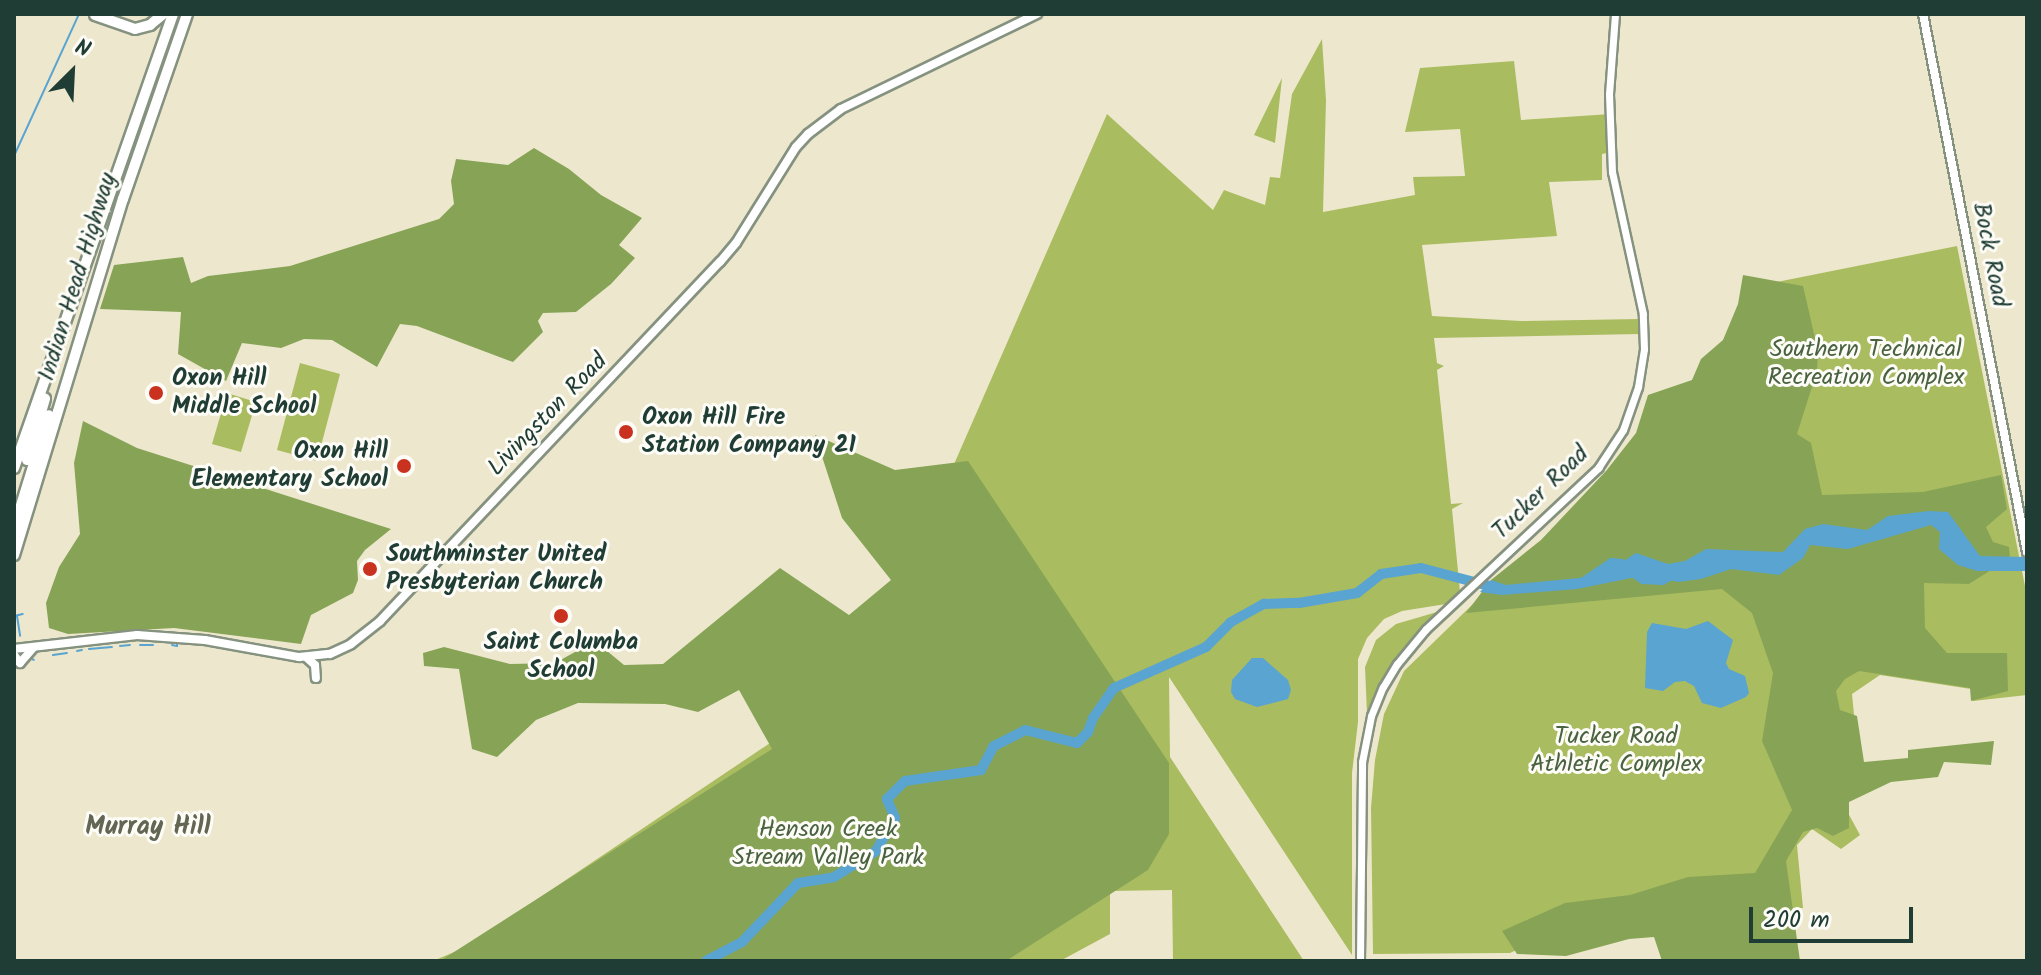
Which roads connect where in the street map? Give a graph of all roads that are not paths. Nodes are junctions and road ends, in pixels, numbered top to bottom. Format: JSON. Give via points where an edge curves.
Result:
{"nodes":[{"id":1,"x":163,"y":14,"type":"edge"},
{"id":2,"x":173,"y":14,"type":"edge"},
{"id":3,"x":187,"y":14,"type":"edge"},
{"id":4,"x":1037,"y":14,"type":"edge"},
{"id":5,"x":1615,"y":14,"type":"edge"},
{"id":6,"x":1923,"y":14,"type":"edge"},
{"id":7,"x":95,"y":15,"type":"edge"},
{"id":8,"x":85,"y":319,"type":"junction"},
{"id":9,"x":51,"y":366,"type":"junction"},
{"id":10,"x":14,"y":468,"type":"edge"},
{"id":11,"x":14,"y":504,"type":"edge"},
{"id":12,"x":14,"y":528,"type":"edge"},
{"id":13,"x":2026,"y":549,"type":"edge"},
{"id":14,"x":14,"y":555,"type":"edge"},
{"id":15,"x":37,"y":646,"type":"junction"},
{"id":16,"x":14,"y":649,"type":"edge"},
{"id":17,"x":14,"y":655,"type":"edge"},
{"id":18,"x":306,"y":657,"type":"junction"},
{"id":19,"x":316,"y":678,"type":"dead end"},
{"id":20,"x":1360,"y":961,"type":"edge"}],
"edges":[{"from":1,"to":7,"type":"highway","via":[[153,24],[135,29]]},
{"from":2,"to":9,"type":"highway","name":"Indian Head Highway"},
{"from":3,"to":8,"type":"highway","name":"Indian Head Highway"},
{"from":4,"to":18,"type":"main road","name":"Livingston Road","via":[[841,109],[808,134],[725,256],[393,608],[351,644]]},
{"from":5,"to":20,"type":"street","name":"Tucker Road","via":[[1609,94],[1612,172],[1643,314],[1642,374],[1629,418],[1604,461],[1426,629],[1397,664],[1369,724],[1362,775]]},
{"from":6,"to":13,"type":"main road","name":"Bock Road"},
{"from":8,"to":12,"type":"highway"},
{"from":8,"to":14,"type":"highway","name":"Indian Head Highway"},
{"from":9,"to":10,"type":"highway","name":"Indian Head Highway"},
{"from":9,"to":11,"type":"highway"},
{"from":15,"to":16,"type":"main road","name":"Livingston Road"},
{"from":15,"to":17,"type":"main road","via":[[20,663]]},
{"from":15,"to":18,"type":"main road","name":"Livingston Road","via":[[165,635]]},
{"from":18,"to":19,"type":"main road","via":[[315,665]]}]}
